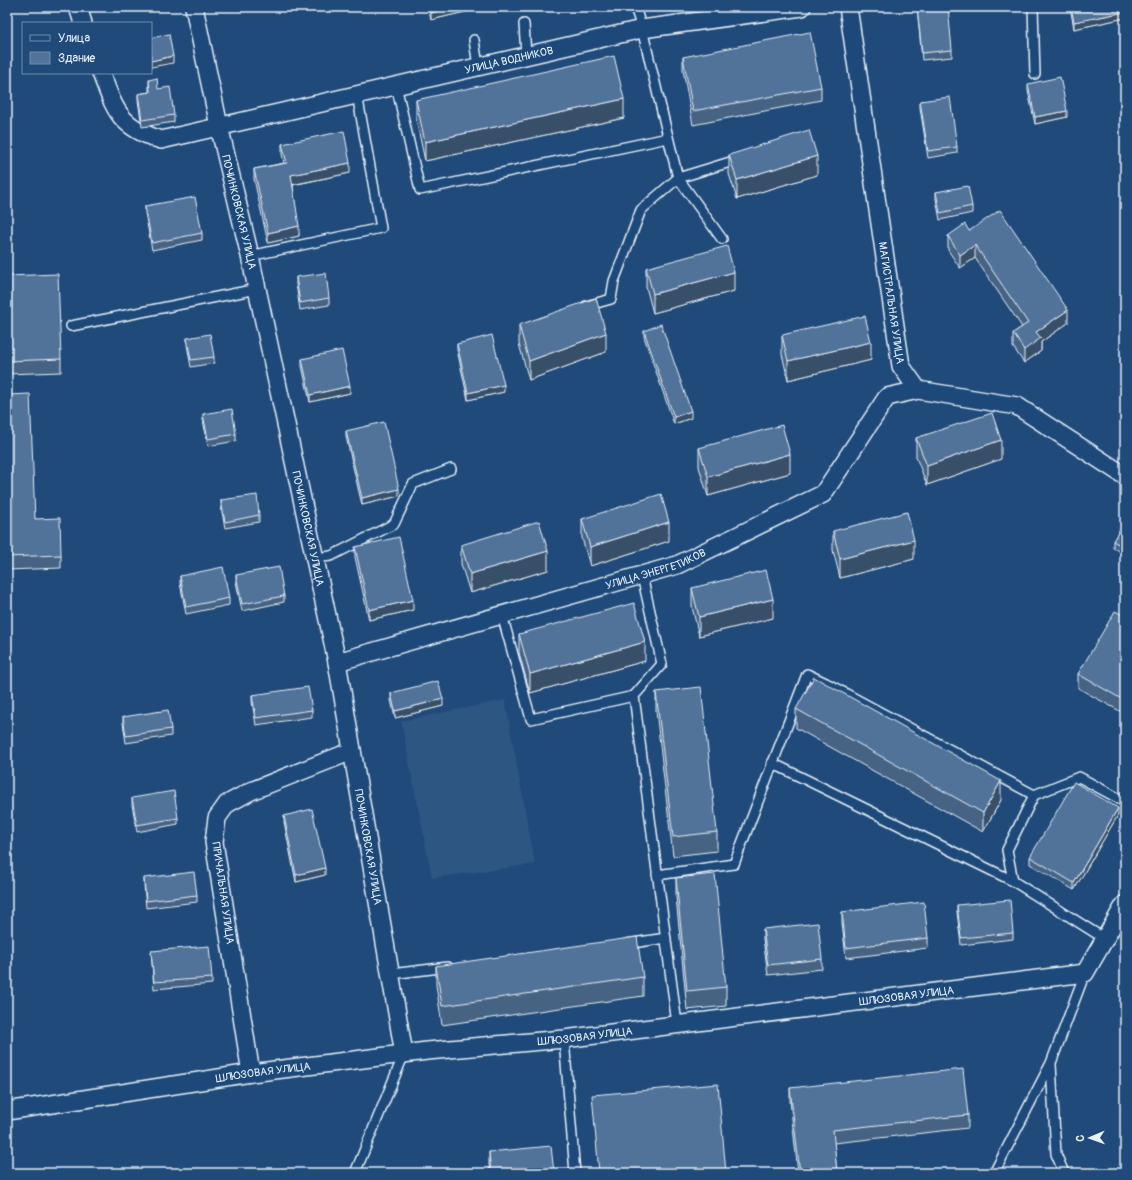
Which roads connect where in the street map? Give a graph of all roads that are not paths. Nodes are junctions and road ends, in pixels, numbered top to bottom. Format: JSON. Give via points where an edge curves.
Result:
{"nodes":[{"id":1,"x":78,"y":7,"type":"edge"},
{"id":2,"x":194,"y":7,"type":"edge"},
{"id":3,"x":635,"y":7,"type":"edge"},
{"id":4,"x":802,"y":7,"type":"edge"},
{"id":5,"x":848,"y":7,"type":"edge"},
{"id":6,"x":1034,"y":7,"type":"edge"},
{"id":7,"x":716,"y":13,"type":"edge"},
{"id":8,"x":83,"y":22,"type":"edge"},
{"id":9,"x":524,"y":24,"type":"dead end"},
{"id":10,"x":642,"y":29,"type":"junction"},
{"id":11,"x":474,"y":40,"type":"dead end"},
{"id":12,"x":526,"y":55,"type":"junction"},
{"id":13,"x":478,"y":66,"type":"junction"},
{"id":14,"x":101,"y":74,"type":"edge"},
{"id":15,"x":1035,"y":74,"type":"dead end"},
{"id":16,"x":396,"y":85,"type":"junction"},
{"id":17,"x":357,"y":94,"type":"junction"},
{"id":18,"x":219,"y":126,"type":"junction"},
{"id":19,"x":668,"y":138,"type":"junction"},
{"id":20,"x":749,"y":157,"type":"edge"},
{"id":21,"x":678,"y":178,"type":"junction"},
{"id":22,"x":722,"y":239,"type":"dead end"},
{"id":23,"x":250,"y":256,"type":"junction"},
{"id":24,"x":257,"y":289,"type":"junction"},
{"id":25,"x":574,"y":309,"type":"edge"},
{"id":26,"x":71,"y":326,"type":"dead end"},
{"id":27,"x":918,"y":390,"type":"junction"},
{"id":28,"x":451,"y":469,"type":"dead end"},
{"id":29,"x":1125,"y":476,"type":"edge"},
{"id":30,"x":315,"y":558,"type":"junction"},
{"id":31,"x":642,"y":576,"type":"junction"},
{"id":32,"x":502,"y":615,"type":"junction"},
{"id":33,"x":337,"y":662,"type":"junction"},
{"id":34,"x":634,"y":696,"type":"junction"},
{"id":35,"x":352,"y":751,"type":"junction"},
{"id":36,"x":772,"y":763,"type":"junction"},
{"id":37,"x":1034,"y":795,"type":"junction"},
{"id":38,"x":1125,"y":802,"type":"edge"},
{"id":39,"x":657,"y":875,"type":"junction"},
{"id":40,"x":1013,"y":881,"type":"junction"},
{"id":41,"x":1125,"y":904,"type":"edge"},
{"id":42,"x":666,"y":938,"type":"junction"},
{"id":43,"x":1105,"y":939,"type":"junction"},
{"id":44,"x":619,"y":944,"type":"edge"},
{"id":45,"x":461,"y":965,"type":"edge"},
{"id":46,"x":1085,"y":973,"type":"junction"},
{"id":47,"x":391,"y":974,"type":"junction"},
{"id":48,"x":677,"y":1024,"type":"junction"},
{"id":49,"x":564,"y":1039,"type":"junction"},
{"id":50,"x":404,"y":1054,"type":"junction"},
{"id":51,"x":1051,"y":1063,"type":"junction"},
{"id":52,"x":251,"y":1072,"type":"junction"},
{"id":53,"x":7,"y":1111,"type":"edge"},
{"id":54,"x":355,"y":1173,"type":"edge"},
{"id":55,"x":575,"y":1173,"type":"edge"},
{"id":56,"x":994,"y":1173,"type":"edge"},
{"id":57,"x":1064,"y":1173,"type":"edge"}],
"edges":[{"from":1,"to":8,"type":"street"},
{"from":2,"to":18,"type":"street","name":"ПОЧИНКОВСКАЯ УЛИЦА"},
{"from":3,"to":10,"type":"lane"},
{"from":4,"to":7,"type":"street","name":"УЛИЦА ВОДНИКОВ"},
{"from":5,"to":27,"type":"street","name":"МАГИСТРАЛЬНАЯ УЛИЦА","via":[[901,366]]},
{"from":6,"to":15,"type":"lane"},
{"from":7,"to":10,"type":"street","name":"УЛИЦА ВОДНИКОВ"},
{"from":9,"to":12,"type":"lane"},
{"from":10,"to":12,"type":"street","name":"УЛИЦА ВОДНИКОВ"},
{"from":10,"to":19,"type":"lane"},
{"from":11,"to":13,"type":"lane"},
{"from":12,"to":13,"type":"street","name":"УЛИЦА ВОДНИКОВ"},
{"from":13,"to":16,"type":"street","name":"УЛИЦА ВОДНИКОВ"},
{"from":14,"to":18,"type":"street","via":[[120,117],[142,134],[161,140]]},
{"from":16,"to":17,"type":"street","name":"УЛИЦА ВОДНИКОВ"},
{"from":16,"to":19,"type":"lane","via":[[420,190]]},
{"from":17,"to":18,"type":"street","name":"УЛИЦА ВОДНИКОВ"},
{"from":17,"to":23,"type":"lane","via":[[381,228]]},
{"from":18,"to":23,"type":"street","name":"ПОЧИНКОВСКАЯ УЛИЦА"},
{"from":19,"to":21,"type":"lane"},
{"from":20,"to":21,"type":"lane"},
{"from":21,"to":22,"type":"lane"},
{"from":21,"to":25,"type":"lane","via":[[641,210],[614,280],[611,299]]},
{"from":23,"to":24,"type":"street","name":"ПОЧИНКОВСКАЯ УЛИЦА"},
{"from":24,"to":26,"type":"lane"},
{"from":24,"to":30,"type":"street","name":"ПОЧИНКОВСКАЯ УЛИЦА"},
{"from":27,"to":29,"type":"street","via":[[1017,406]]},
{"from":27,"to":31,"type":"street","name":"УЛИЦА ЭНЕРГЕТИКОВ","via":[[888,397],[823,494],[677,566]]},
{"from":28,"to":30,"type":"lane","via":[[413,484],[394,524],[331,556]]},
{"from":30,"to":33,"type":"street","name":"ПОЧИНКОВСКАЯ УЛИЦА"},
{"from":31,"to":32,"type":"street","name":"УЛИЦА ЭНЕРГЕТИКОВ"},
{"from":31,"to":34,"type":"lane","via":[[662,664]]},
{"from":32,"to":33,"type":"street","name":"УЛИЦА ЭНЕРГЕТИКОВ"},
{"from":32,"to":34,"type":"lane","via":[[531,719]]},
{"from":33,"to":35,"type":"street","name":"ПОЧИНКОВСКАЯ УЛИЦА"},
{"from":34,"to":39,"type":"lane"},
{"from":35,"to":47,"type":"street","name":"ПОЧИНКОВСКАЯ УЛИЦА"},
{"from":35,"to":52,"type":"street","name":"ПРИЧАЛЬНАЯ УЛИЦА","via":[[251,791],[227,804],[217,818],[214,842]]},
{"from":36,"to":37,"type":"lane","via":[[807,674]]},
{"from":36,"to":39,"type":"lane","via":[[734,864]]},
{"from":36,"to":40,"type":"lane"},
{"from":37,"to":38,"type":"lane","via":[[1079,777]]},
{"from":37,"to":40,"type":"lane","via":[[1007,850]]},
{"from":39,"to":42,"type":"lane"},
{"from":40,"to":43,"type":"lane"},
{"from":41,"to":43,"type":"street"},
{"from":42,"to":44,"type":"lane"},
{"from":42,"to":48,"type":"lane"},
{"from":43,"to":46,"type":"street"},
{"from":45,"to":47,"type":"lane"},
{"from":46,"to":48,"type":"street","name":"ШЛЮЗОВАЯ УЛИЦА"},
{"from":46,"to":51,"type":"lane"},
{"from":47,"to":50,"type":"street","name":"ПОЧИНКОВСКАЯ УЛИЦА"},
{"from":48,"to":49,"type":"street","name":"ШЛЮЗОВАЯ УЛИЦА"},
{"from":49,"to":50,"type":"street","name":"ШЛЮЗОВАЯ УЛИЦА"},
{"from":49,"to":55,"type":"lane"},
{"from":50,"to":52,"type":"street","name":"ШЛЮЗОВАЯ УЛИЦА"},
{"from":50,"to":54,"type":"lane"},
{"from":51,"to":56,"type":"lane"},
{"from":51,"to":57,"type":"lane","via":[[1056,1154]]},
{"from":52,"to":53,"type":"street","name":"ШЛЮЗОВАЯ УЛИЦА"}]}
